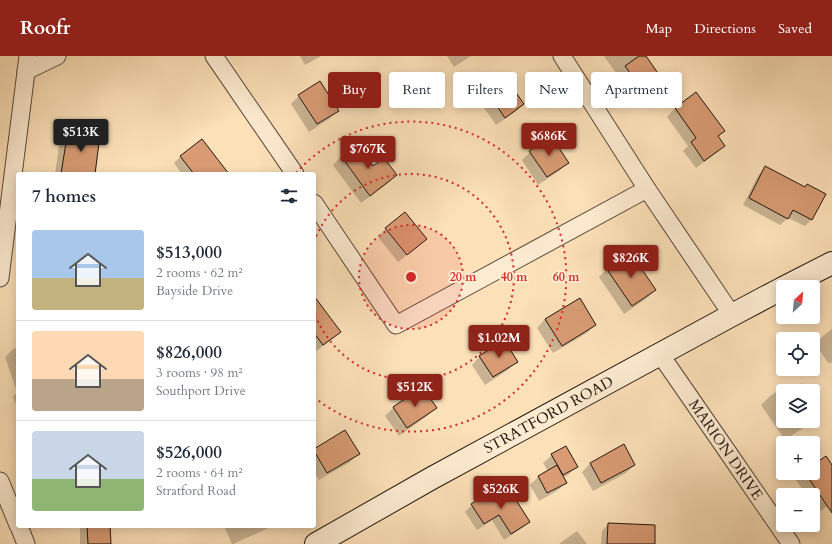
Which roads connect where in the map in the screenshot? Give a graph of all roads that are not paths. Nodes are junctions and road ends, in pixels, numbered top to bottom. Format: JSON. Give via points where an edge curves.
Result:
{"nodes":[{"id":1,"x":57,"y":56,"type":"edge"},
{"id":2,"x":214,"y":56,"type":"edge"},
{"id":3,"x":562,"y":56,"type":"edge"},
{"id":4,"x":27,"y":64,"type":"edge"},
{"id":5,"x":293,"y":172,"type":"edge"},
{"id":6,"x":647,"y":189,"type":"junction"},
{"id":7,"x":316,"y":206,"type":"edge"},
{"id":8,"x":832,"y":263,"type":"edge"},
{"id":9,"x":0,"y":278,"type":"edge"},
{"id":10,"x":799,"y":280,"type":"edge"},
{"id":11,"x":776,"y":292,"type":"edge"},
{"id":12,"x":732,"y":315,"type":"junction"},
{"id":13,"x":660,"y":354,"type":"junction"},
{"id":14,"x":0,"y":481,"type":"edge"},
{"id":15,"x":16,"y":520,"type":"edge"},
{"id":16,"x":19,"y":528,"type":"edge"},
{"id":17,"x":319,"y":543,"type":"edge"},
{"id":18,"x":26,"y":544,"type":"edge"},
{"id":19,"x":791,"y":544,"type":"edge"}],
"edges":[{"from":1,"to":4,"type":"street"},
{"from":2,"to":5,"type":"street"},
{"from":3,"to":6,"type":"street"},
{"from":4,"to":9,"type":"street"},
{"from":6,"to":7,"type":"street","via":[[396,325]]},
{"from":6,"to":12,"type":"street"},
{"from":8,"to":10,"type":"main road","name":"STRATFORD ROAD"},
{"from":11,"to":12,"type":"main road","name":"STRATFORD ROAD"},
{"from":12,"to":13,"type":"main road","name":"STRATFORD ROAD"},
{"from":13,"to":17,"type":"main road","name":"STRATFORD ROAD","via":[[432,478]]},
{"from":13,"to":19,"type":"street","name":"MARION DRIVE"},
{"from":14,"to":15,"type":"street"},
{"from":16,"to":18,"type":"street"}]}
